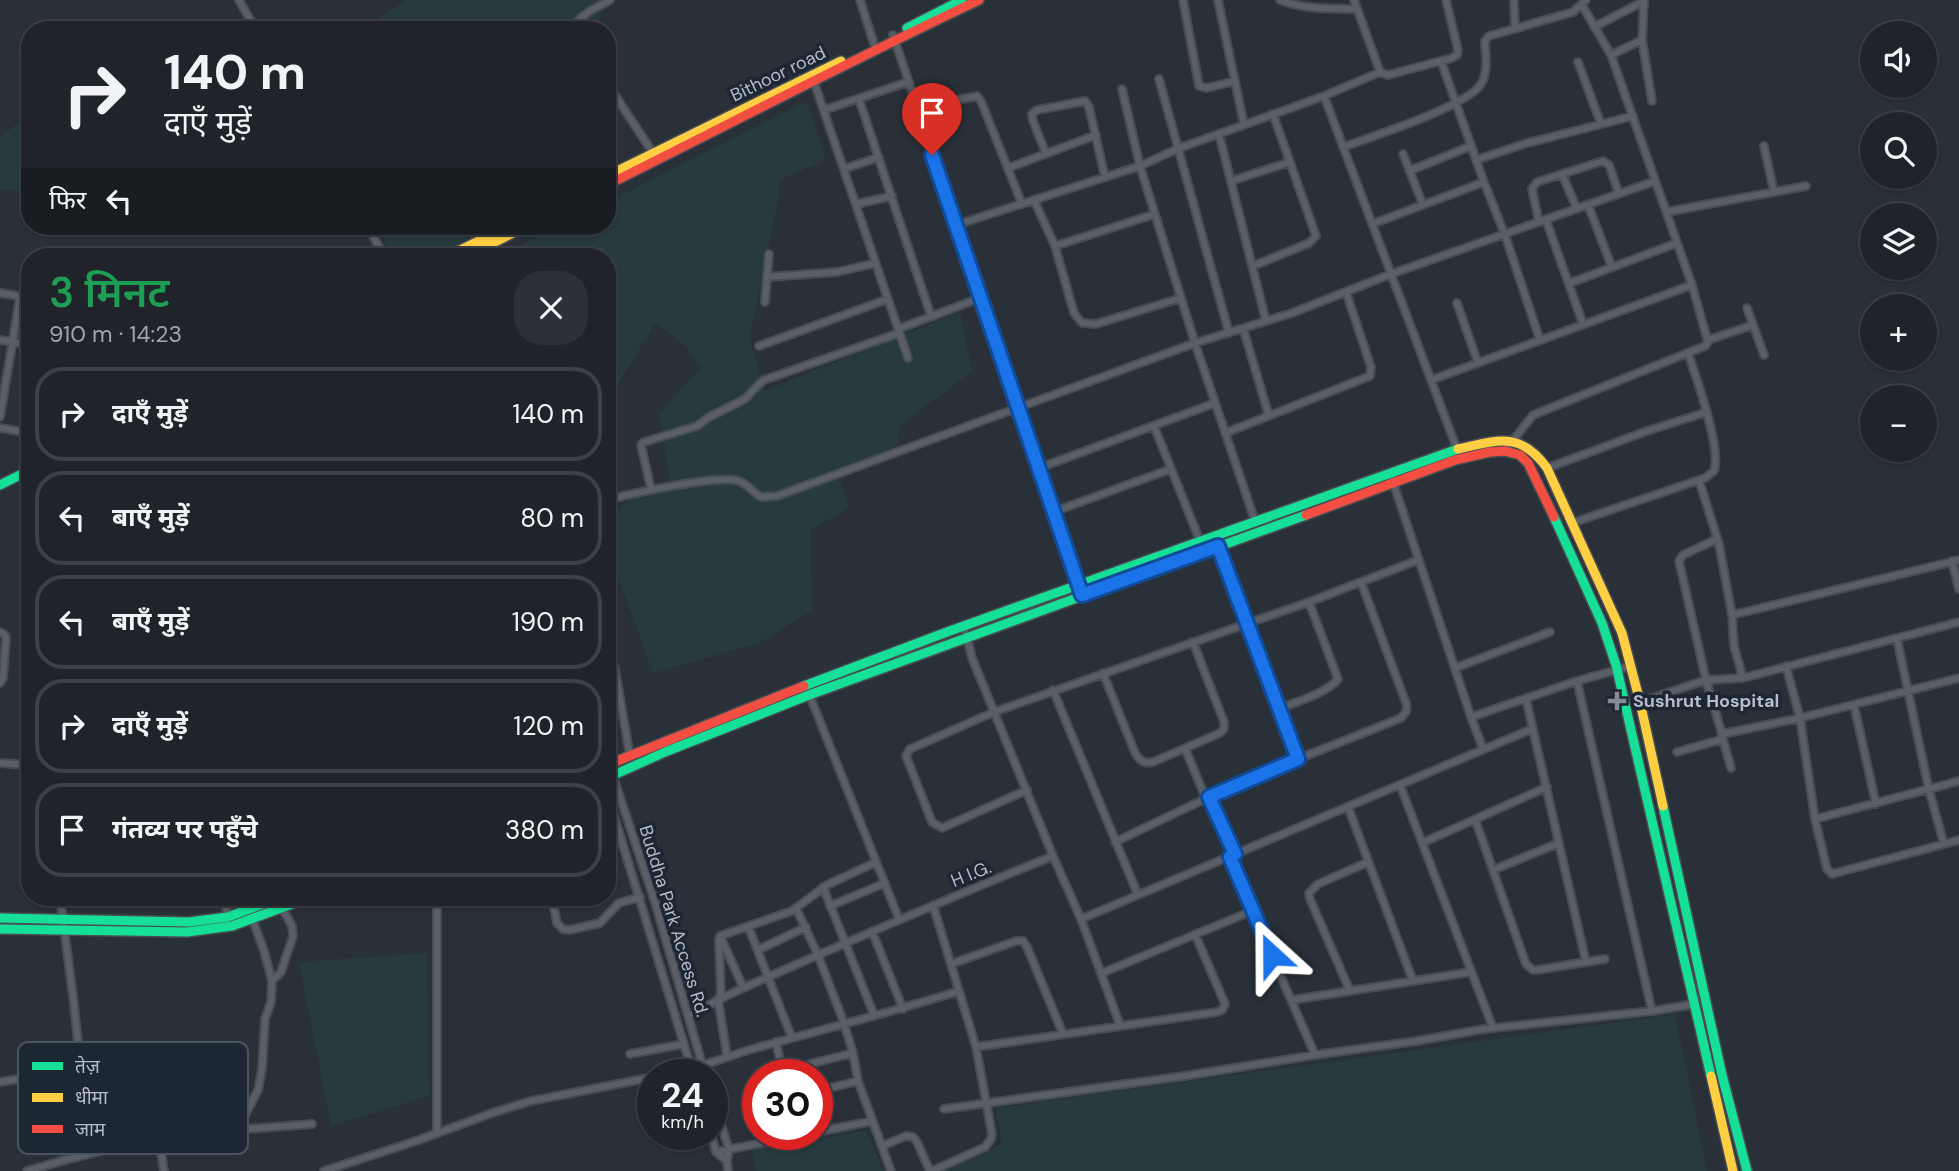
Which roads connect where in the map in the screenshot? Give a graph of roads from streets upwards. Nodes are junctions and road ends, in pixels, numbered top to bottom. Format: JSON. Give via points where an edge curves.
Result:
{"nodes":[{"id":1,"x":239,"y":0,"type":"edge"},
{"id":2,"x":610,"y":0,"type":"edge"},
{"id":3,"x":860,"y":0,"type":"edge"},
{"id":4,"x":962,"y":0,"type":"edge"},
{"id":5,"x":979,"y":0,"type":"edge"},
{"id":6,"x":1183,"y":0,"type":"edge"},
{"id":7,"x":1218,"y":0,"type":"edge"},
{"id":8,"x":1280,"y":0,"type":"edge"},
{"id":9,"x":1354,"y":0,"type":"edge"},
{"id":10,"x":1446,"y":0,"type":"edge"},
{"id":11,"x":1514,"y":0,"type":"edge"},
{"id":12,"x":1644,"y":0,"type":"edge"},
{"id":13,"x":1584,"y":3,"type":"edge"},
{"id":14,"x":1357,"y":9,"type":"junction"},
{"id":15,"x":251,"y":21,"type":"edge"},
{"id":16,"x":578,"y":21,"type":"edge"},
{"id":17,"x":1594,"y":27,"type":"junction"},
{"id":18,"x":1515,"y":29,"type":"junction"},
{"id":19,"x":893,"y":38,"type":"junction"},
{"id":20,"x":1642,"y":40,"type":"junction"},
{"id":21,"x":874,"y":44,"type":"junction"},
{"id":22,"x":1611,"y":55,"type":"junction"},
{"id":23,"x":1441,"y":61,"type":"junction"},
{"id":24,"x":1578,"y":62,"type":"dead end"},
{"id":25,"x":1380,"y":72,"type":"junction"},
{"id":26,"x":1159,"y":79,"type":"dead end"},
{"id":27,"x":1235,"y":81,"type":"junction"},
{"id":28,"x":814,"y":82,"type":"junction"},
{"id":29,"x":908,"y":82,"type":"junction"},
{"id":30,"x":1122,"y":89,"type":"dead end"},
{"id":31,"x":1324,"y":96,"type":"junction"},
{"id":32,"x":616,"y":97,"type":"edge"},
{"id":33,"x":859,"y":99,"type":"junction"},
{"id":34,"x":1652,"y":101,"type":"dead end"},
{"id":35,"x":1455,"y":104,"type":"junction"},
{"id":36,"x":917,"y":108,"type":"junction"},
{"id":37,"x":824,"y":110,"type":"junction"},
{"id":38,"x":1273,"y":114,"type":"junction"},
{"id":39,"x":1633,"y":116,"type":"junction"},
{"id":40,"x":1601,"y":124,"type":"junction"},
{"id":41,"x":1244,"y":125,"type":"junction"},
{"id":42,"x":1219,"y":134,"type":"junction"},
{"id":43,"x":1096,"y":135,"type":"junction"},
{"id":44,"x":1471,"y":146,"type":"junction"},
{"id":45,"x":1764,"y":146,"type":"dead end"},
{"id":46,"x":1343,"y":147,"type":"junction"},
{"id":47,"x":1177,"y":149,"type":"junction"},
{"id":48,"x":653,"y":153,"type":"junction"},
{"id":49,"x":1046,"y":154,"type":"junction"},
{"id":50,"x":1403,"y":154,"type":"dead end"},
{"id":51,"x":879,"y":157,"type":"junction"},
{"id":52,"x":1476,"y":160,"type":"junction"},
{"id":53,"x":1290,"y":162,"type":"junction"},
{"id":54,"x":1140,"y":166,"type":"junction"},
{"id":55,"x":844,"y":169,"type":"junction"},
{"id":56,"x":1008,"y":169,"type":"junction"},
{"id":57,"x":1409,"y":171,"type":"junction"},
{"id":58,"x":616,"y":172,"type":"edge"},
{"id":59,"x":1562,"y":174,"type":"junction"},
{"id":60,"x":1105,"y":177,"type":"junction"},
{"id":61,"x":616,"y":181,"type":"edge"},
{"id":62,"x":1231,"y":181,"type":"junction"},
{"id":63,"x":1655,"y":181,"type":"junction"},
{"id":64,"x":1484,"y":182,"type":"junction"},
{"id":65,"x":1806,"y":186,"type":"dead end"},
{"id":66,"x":1774,"y":192,"type":"junction"},
{"id":67,"x":1619,"y":194,"type":"junction"},
{"id":68,"x":892,"y":196,"type":"junction"},
{"id":69,"x":1034,"y":200,"type":"junction"},
{"id":70,"x":856,"y":204,"type":"junction"},
{"id":71,"x":1022,"y":204,"type":"junction"},
{"id":72,"x":1423,"y":205,"type":"junction"},
{"id":73,"x":1588,"y":205,"type":"junction"},
{"id":74,"x":1577,"y":209,"type":"junction"},
{"id":75,"x":1666,"y":212,"type":"junction"},
{"id":76,"x":1155,"y":214,"type":"junction"},
{"id":77,"x":1543,"y":221,"type":"junction"},
{"id":78,"x":1372,"y":224,"type":"junction"},
{"id":79,"x":956,"y":225,"type":"junction"},
{"id":80,"x":491,"y":235,"type":"edge"},
{"id":81,"x":509,"y":235,"type":"edge"},
{"id":82,"x":1505,"y":235,"type":"junction"},
{"id":83,"x":1677,"y":243,"type":"junction"},
{"id":84,"x":1055,"y":246,"type":"junction"},
{"id":85,"x":464,"y":248,"type":"edge"},
{"id":86,"x":483,"y":248,"type":"edge"},
{"id":87,"x":769,"y":254,"type":"dead end"},
{"id":88,"x":876,"y":263,"type":"junction"},
{"id":89,"x":1253,"y":266,"type":"junction"},
{"id":90,"x":1612,"y":267,"type":"junction"},
{"id":91,"x":1391,"y":274,"type":"junction"},
{"id":92,"x":767,"y":277,"type":"junction"},
{"id":93,"x":1570,"y":283,"type":"junction"},
{"id":94,"x":1692,"y":285,"type":"junction"},
{"id":95,"x":1346,"y":292,"type":"junction"},
{"id":96,"x":0,"y":293,"type":"edge"},
{"id":97,"x":20,"y":297,"type":"joint"},
{"id":98,"x":980,"y":298,"type":"junction"},
{"id":99,"x":1181,"y":298,"type":"junction"},
{"id":100,"x":888,"y":299,"type":"junction"},
{"id":101,"x":765,"y":302,"type":"dead end"},
{"id":102,"x":1457,"y":303,"type":"dead end"},
{"id":103,"x":1747,"y":308,"type":"dead end"},
{"id":104,"x":931,"y":316,"type":"junction"},
{"id":105,"x":1266,"y":321,"type":"junction"},
{"id":106,"x":1583,"y":324,"type":"junction"},
{"id":107,"x":1754,"y":325,"type":"junction"},
{"id":108,"x":1243,"y":328,"type":"junction"},
{"id":109,"x":898,"y":331,"type":"junction"},
{"id":110,"x":1228,"y":333,"type":"junction"},
{"id":111,"x":0,"y":340,"type":"edge"},
{"id":112,"x":1540,"y":340,"type":"junction"},
{"id":113,"x":1708,"y":340,"type":"junction"},
{"id":114,"x":13,"y":342,"type":"junction"},
{"id":115,"x":21,"y":343,"type":"edge"},
{"id":116,"x":1195,"y":343,"type":"junction"},
{"id":117,"x":759,"y":346,"type":"dead end"},
{"id":118,"x":1688,"y":353,"type":"junction"},
{"id":119,"x":1764,"y":355,"type":"dead end"},
{"id":120,"x":908,"y":358,"type":"dead end"},
{"id":121,"x":1478,"y":363,"type":"junction"},
{"id":122,"x":1431,"y":380,"type":"junction"},
{"id":123,"x":1215,"y":403,"type":"junction"},
{"id":124,"x":1018,"y":408,"type":"junction"},
{"id":125,"x":1707,"y":412,"type":"junction"},
{"id":126,"x":0,"y":416,"type":"edge"},
{"id":127,"x":1269,"y":416,"type":"junction"},
{"id":128,"x":1154,"y":426,"type":"junction"},
{"id":129,"x":0,"y":428,"type":"edge"},
{"id":130,"x":21,"y":432,"type":"edge"},
{"id":131,"x":1225,"y":433,"type":"junction"},
{"id":132,"x":1512,"y":440,"type":"junction"},
{"id":133,"x":1457,"y":449,"type":"junction"},
{"id":134,"x":1504,"y":452,"type":"junction"},
{"id":135,"x":1039,"y":468,"type":"junction"},
{"id":136,"x":1547,"y":468,"type":"junction"},
{"id":137,"x":1171,"y":470,"type":"junction"},
{"id":138,"x":1390,"y":473,"type":"junction"},
{"id":139,"x":21,"y":474,"type":"edge"},
{"id":140,"x":1699,"y":480,"type":"junction"},
{"id":141,"x":1393,"y":483,"type":"junction"},
{"id":142,"x":0,"y":485,"type":"edge"},
{"id":143,"x":651,"y":489,"type":"junction"},
{"id":144,"x":616,"y":498,"type":"edge"},
{"id":145,"x":1053,"y":512,"type":"junction"},
{"id":146,"x":1255,"y":521,"type":"junction"},
{"id":147,"x":1572,"y":523,"type":"junction"},
{"id":148,"x":1717,"y":539,"type":"junction"},
{"id":149,"x":1200,"y":541,"type":"junction"},
{"id":150,"x":1218,"y":546,"type":"junction"},
{"id":151,"x":1418,"y":560,"type":"junction"},
{"id":152,"x":1955,"y":561,"type":"edge"},
{"id":153,"x":1361,"y":582,"type":"junction"},
{"id":154,"x":1959,"y":589,"type":"edge"},
{"id":155,"x":1080,"y":590,"type":"junction"},
{"id":156,"x":1308,"y":602,"type":"junction"},
{"id":157,"x":1732,"y":615,"type":"junction"},
{"id":158,"x":1959,"y":622,"type":"edge"},
{"id":159,"x":1247,"y":623,"type":"junction"},
{"id":160,"x":964,"y":626,"type":"junction"},
{"id":161,"x":0,"y":632,"type":"edge"},
{"id":162,"x":1550,"y":632,"type":"dead end"},
{"id":163,"x":967,"y":638,"type":"junction"},
{"id":164,"x":1897,"y":639,"type":"junction"},
{"id":165,"x":1193,"y":642,"type":"junction"},
{"id":166,"x":1631,"y":666,"type":"junction"},
{"id":167,"x":1786,"y":666,"type":"junction"},
{"id":168,"x":1455,"y":668,"type":"junction"},
{"id":169,"x":1618,"y":670,"type":"junction"},
{"id":170,"x":1103,"y":673,"type":"junction"},
{"id":171,"x":616,"y":674,"type":"edge"},
{"id":172,"x":1743,"y":678,"type":"junction"},
{"id":173,"x":1959,"y":678,"type":"edge"},
{"id":174,"x":1706,"y":680,"type":"junction"},
{"id":175,"x":1577,"y":681,"type":"junction"},
{"id":176,"x":0,"y":683,"type":"edge"},
{"id":177,"x":807,"y":690,"type":"junction"},
{"id":178,"x":1052,"y":690,"type":"junction"},
{"id":179,"x":1909,"y":691,"type":"junction"},
{"id":180,"x":1526,"y":699,"type":"junction"},
{"id":181,"x":1640,"y":702,"type":"junction"},
{"id":182,"x":1854,"y":705,"type":"junction"},
{"id":183,"x":1279,"y":709,"type":"junction"},
{"id":184,"x":994,"y":712,"type":"junction"},
{"id":185,"x":1471,"y":718,"type":"junction"},
{"id":186,"x":1800,"y":718,"type":"junction"},
{"id":187,"x":1532,"y":729,"type":"junction"},
{"id":188,"x":1723,"y":737,"type":"junction"},
{"id":189,"x":1185,"y":748,"type":"junction"},
{"id":190,"x":1483,"y":750,"type":"junction"},
{"id":191,"x":1677,"y":752,"type":"dead end"},
{"id":192,"x":630,"y":756,"type":"junction"},
{"id":193,"x":1298,"y":759,"type":"junction"},
{"id":194,"x":616,"y":762,"type":"edge"},
{"id":195,"x":0,"y":763,"type":"edge"},
{"id":196,"x":21,"y":764,"type":"edge"},
{"id":197,"x":1731,"y":768,"type":"dead end"},
{"id":198,"x":616,"y":774,"type":"edge"},
{"id":199,"x":1959,"y":781,"type":"edge"},
{"id":200,"x":1400,"y":785,"type":"junction"},
{"id":201,"x":1546,"y":787,"type":"junction"},
{"id":202,"x":1027,"y":790,"type":"junction"},
{"id":203,"x":1929,"y":790,"type":"junction"},
{"id":204,"x":616,"y":794,"type":"edge"},
{"id":205,"x":1208,"y":798,"type":"junction"},
{"id":206,"x":1876,"y":803,"type":"junction"},
{"id":207,"x":1348,"y":807,"type":"junction"},
{"id":208,"x":1475,"y":819,"type":"junction"},
{"id":209,"x":1815,"y":819,"type":"junction"},
{"id":210,"x":616,"y":821,"type":"edge"},
{"id":211,"x":1959,"y":840,"type":"edge"},
{"id":212,"x":1115,"y":842,"type":"junction"},
{"id":213,"x":1422,"y":843,"type":"junction"},
{"id":214,"x":1559,"y":843,"type":"junction"},
{"id":215,"x":1944,"y":844,"type":"junction"},
{"id":216,"x":1232,"y":855,"type":"junction"},
{"id":217,"x":1053,"y":856,"type":"junction"},
{"id":218,"x":876,"y":862,"type":"junction"},
{"id":219,"x":1368,"y":862,"type":"junction"},
{"id":220,"x":1493,"y":870,"type":"junction"},
{"id":221,"x":885,"y":883,"type":"junction"},
{"id":222,"x":823,"y":887,"type":"junction"},
{"id":223,"x":1138,"y":895,"type":"junction"},
{"id":224,"x":640,"y":897,"type":"junction"},
{"id":225,"x":933,"y":905,"type":"junction"},
{"id":226,"x":61,"y":906,"type":"edge"},
{"id":227,"x":226,"y":906,"type":"edge"},
{"id":228,"x":270,"y":906,"type":"edge"},
{"id":229,"x":275,"y":906,"type":"edge"},
{"id":230,"x":282,"y":906,"type":"edge"},
{"id":231,"x":437,"y":906,"type":"edge"},
{"id":232,"x":554,"y":906,"type":"edge"},
{"id":233,"x":830,"y":906,"type":"junction"},
{"id":234,"x":796,"y":908,"type":"junction"},
{"id":235,"x":1252,"y":911,"type":"junction"},
{"id":236,"x":228,"y":917,"type":"junction"},
{"id":237,"x":0,"y":918,"type":"edge"},
{"id":238,"x":252,"y":918,"type":"junction"},
{"id":239,"x":899,"y":919,"type":"junction"},
{"id":240,"x":1081,"y":919,"type":"junction"},
{"id":241,"x":62,"y":924,"type":"junction"},
{"id":242,"x":748,"y":926,"type":"junction"},
{"id":243,"x":806,"y":927,"type":"junction"},
{"id":244,"x":0,"y":929,"type":"edge"},
{"id":245,"x":872,"y":931,"type":"junction"},
{"id":246,"x":1195,"y":934,"type":"junction"},
{"id":247,"x":720,"y":936,"type":"junction"},
{"id":248,"x":845,"y":943,"type":"junction"},
{"id":249,"x":758,"y":950,"type":"junction"},
{"id":250,"x":818,"y":955,"type":"junction"},
{"id":251,"x":1605,"y":960,"type":"dead end"},
{"id":252,"x":1586,"y":962,"type":"junction"},
{"id":253,"x":951,"y":964,"type":"junction"},
{"id":254,"x":1471,"y":972,"type":"junction"},
{"id":255,"x":1102,"y":973,"type":"junction"},
{"id":256,"x":768,"y":976,"type":"junction"},
{"id":257,"x":272,"y":981,"type":"junction"},
{"id":258,"x":1413,"y":981,"type":"junction"},
{"id":259,"x":743,"y":988,"type":"junction"},
{"id":260,"x":959,"y":991,"type":"junction"},
{"id":261,"x":1350,"y":991,"type":"junction"},
{"id":262,"x":719,"y":999,"type":"junction"},
{"id":263,"x":1292,"y":1000,"type":"junction"},
{"id":264,"x":1696,"y":1004,"type":"junction"},
{"id":265,"x":903,"y":1009,"type":"junction"},
{"id":266,"x":1652,"y":1011,"type":"junction"},
{"id":267,"x":1710,"y":1012,"type":"junction"},
{"id":268,"x":1698,"y":1014,"type":"junction"},
{"id":269,"x":874,"y":1015,"type":"junction"},
{"id":270,"x":689,"y":1016,"type":"junction"},
{"id":271,"x":844,"y":1023,"type":"junction"},
{"id":272,"x":1120,"y":1025,"type":"junction"},
{"id":273,"x":1493,"y":1028,"type":"junction"},
{"id":274,"x":1063,"y":1034,"type":"junction"},
{"id":275,"x":792,"y":1038,"type":"junction"},
{"id":276,"x":77,"y":1042,"type":"edge"},
{"id":277,"x":776,"y":1042,"type":"junction"},
{"id":278,"x":684,"y":1044,"type":"junction"},
{"id":279,"x":976,"y":1047,"type":"junction"},
{"id":280,"x":853,"y":1053,"type":"junction"},
{"id":281,"x":630,"y":1054,"type":"dead end"},
{"id":282,"x":1315,"y":1055,"type":"junction"},
{"id":283,"x":727,"y":1056,"type":"junction"},
{"id":284,"x":688,"y":1059,"type":"edge"},
{"id":285,"x":700,"y":1059,"type":"edge"},
{"id":286,"x":720,"y":1059,"type":"edge"},
{"id":287,"x":780,"y":1059,"type":"edge"},
{"id":288,"x":832,"y":1059,"type":"edge"},
{"id":289,"x":18,"y":1079,"type":"edge"},
{"id":290,"x":637,"y":1080,"type":"edge"},
{"id":291,"x":859,"y":1081,"type":"junction"},
{"id":292,"x":0,"y":1082,"type":"edge"},
{"id":293,"x":833,"y":1087,"type":"edge"},
{"id":294,"x":986,"y":1102,"type":"junction"},
{"id":295,"x":944,"y":1110,"type":"dead end"},
{"id":296,"x":248,"y":1111,"type":"edge"},
{"id":297,"x":872,"y":1121,"type":"junction"},
{"id":298,"x":312,"y":1124,"type":"dead end"},
{"id":299,"x":248,"y":1129,"type":"edge"},
{"id":300,"x":833,"y":1129,"type":"edge"},
{"id":301,"x":437,"y":1132,"type":"junction"},
{"id":302,"x":728,"y":1146,"type":"edge"},
{"id":303,"x":742,"y":1146,"type":"edge"},
{"id":304,"x":881,"y":1146,"type":"junction"},
{"id":305,"x":729,"y":1149,"type":"junction"},
{"id":306,"x":716,"y":1152,"type":"joint"},
{"id":307,"x":83,"y":1154,"type":"edge"},
{"id":308,"x":727,"y":1161,"type":"junction"},
{"id":309,"x":27,"y":1171,"type":"edge"},
{"id":310,"x":324,"y":1171,"type":"edge"},
{"id":311,"x":728,"y":1171,"type":"edge"},
{"id":312,"x":891,"y":1171,"type":"edge"},
{"id":313,"x":931,"y":1171,"type":"edge"},
{"id":314,"x":1733,"y":1171,"type":"edge"},
{"id":315,"x":1747,"y":1171,"type":"edge"}],
"edges":[{"from":1,"to":15,"type":"street"},
{"from":2,"to":16,"type":"street"},
{"from":3,"to":21,"type":"street"},
{"from":4,"to":19,"type":"street","name":"Bithoor road"},
{"from":5,"to":19,"type":"street"},
{"from":6,"to":27,"type":"street","via":[[1199,86]]},
{"from":7,"to":27,"type":"street"},
{"from":8,"to":14,"type":"street","via":[[1309,7]]},
{"from":9,"to":14,"type":"street"},
{"from":10,"to":23,"type":"street","via":[[1458,53]]},
{"from":11,"to":18,"type":"street"},
{"from":12,"to":17,"type":"street"},
{"from":12,"to":20,"type":"street"},
{"from":13,"to":17,"type":"street"},
{"from":13,"to":18,"type":"street","via":[[1567,14]]},
{"from":14,"to":25,"type":"street"},
{"from":17,"to":22,"type":"street"},
{"from":18,"to":35,"type":"street","via":[[1487,38],[1483,82]]},
{"from":19,"to":21,"type":"street","name":"Bithoor road"},
{"from":19,"to":28,"type":"street"},
{"from":19,"to":29,"type":"street"},
{"from":20,"to":22,"type":"street"},
{"from":20,"to":34,"type":"street"},
{"from":21,"to":48,"type":"street","name":"Bithoor road"},
{"from":22,"to":39,"type":"street"},
{"from":23,"to":25,"type":"street","via":[[1388,75]]},
{"from":23,"to":35,"type":"street"},
{"from":24,"to":40,"type":"street"},
{"from":25,"to":31,"type":"street"},
{"from":26,"to":47,"type":"street"},
{"from":27,"to":41,"type":"street"},
{"from":28,"to":37,"type":"street"},
{"from":28,"to":61,"type":"street"},
{"from":29,"to":33,"type":"street"},
{"from":29,"to":36,"type":"street"},
{"from":30,"to":54,"type":"street"},
{"from":31,"to":38,"type":"street"},
{"from":31,"to":46,"type":"street"},
{"from":32,"to":48,"type":"street"},
{"from":33,"to":37,"type":"street"},
{"from":33,"to":51,"type":"street"},
{"from":35,"to":44,"type":"street"},
{"from":35,"to":46,"type":"street"},
{"from":36,"to":56,"type":"street","via":[[977,96]]},
{"from":36,"to":79,"type":"street"},
{"from":37,"to":55,"type":"street"},
{"from":38,"to":41,"type":"street"},
{"from":38,"to":53,"type":"street"},
{"from":39,"to":40,"type":"street"},
{"from":39,"to":63,"type":"street"},
{"from":40,"to":52,"type":"street"},
{"from":41,"to":42,"type":"street"},
{"from":42,"to":47,"type":"street"},
{"from":42,"to":62,"type":"street"},
{"from":43,"to":49,"type":"street"},
{"from":43,"to":49,"type":"street","via":[[1085,101],[1037,110],[1032,117]]},
{"from":43,"to":60,"type":"street"},
{"from":44,"to":52,"type":"street"},
{"from":44,"to":57,"type":"street"},
{"from":45,"to":66,"type":"street"},
{"from":46,"to":78,"type":"street"},
{"from":47,"to":54,"type":"street"},
{"from":47,"to":110,"type":"street"},
{"from":48,"to":58,"type":"street","name":"Bithoor road"},
{"from":49,"to":56,"type":"street"},
{"from":50,"to":57,"type":"street"},
{"from":51,"to":55,"type":"street"},
{"from":51,"to":68,"type":"street"},
{"from":52,"to":64,"type":"street"},
{"from":53,"to":62,"type":"street"},
{"from":53,"to":89,"type":"street","via":[[1316,236]]},
{"from":54,"to":60,"type":"street"},
{"from":54,"to":76,"type":"street"},
{"from":55,"to":70,"type":"street"},
{"from":56,"to":71,"type":"street"},
{"from":57,"to":72,"type":"street"},
{"from":59,"to":67,"type":"street","via":[[1603,161]]},
{"from":59,"to":74,"type":"street"},
{"from":59,"to":77,"type":"street","via":[[1533,186]]},
{"from":60,"to":69,"type":"street"},
{"from":62,"to":89,"type":"street"},
{"from":63,"to":67,"type":"street"},
{"from":63,"to":75,"type":"street"},
{"from":64,"to":72,"type":"street"},
{"from":64,"to":82,"type":"street"},
{"from":65,"to":66,"type":"street"},
{"from":66,"to":75,"type":"street"},
{"from":67,"to":73,"type":"street"},
{"from":68,"to":70,"type":"street"},
{"from":68,"to":104,"type":"street"},
{"from":69,"to":71,"type":"street"},
{"from":69,"to":84,"type":"street"},
{"from":70,"to":88,"type":"street"},
{"from":71,"to":79,"type":"street"},
{"from":72,"to":78,"type":"street"},
{"from":73,"to":74,"type":"street"},
{"from":73,"to":90,"type":"street"},
{"from":74,"to":77,"type":"street"},
{"from":75,"to":83,"type":"street"},
{"from":76,"to":84,"type":"street"},
{"from":76,"to":99,"type":"street"},
{"from":77,"to":82,"type":"street"},
{"from":77,"to":93,"type":"street"},
{"from":78,"to":91,"type":"street"},
{"from":79,"to":98,"type":"street"},
{"from":80,"to":85,"type":"street"},
{"from":81,"to":86,"type":"street"},
{"from":82,"to":91,"type":"street"},
{"from":82,"to":112,"type":"street"},
{"from":83,"to":90,"type":"street"},
{"from":83,"to":94,"type":"street"},
{"from":84,"to":99,"type":"street","via":[[1074,313],[1082,323],[1096,324]]},
{"from":87,"to":92,"type":"street"},
{"from":88,"to":92,"type":"street","via":[[837,272]]},
{"from":88,"to":100,"type":"street"},
{"from":89,"to":105,"type":"street"},
{"from":90,"to":93,"type":"street"},
{"from":91,"to":95,"type":"street"},
{"from":91,"to":122,"type":"street"},
{"from":92,"to":101,"type":"street"},
{"from":93,"to":106,"type":"street"},
{"from":94,"to":106,"type":"street"},
{"from":94,"to":113,"type":"street"},
{"from":95,"to":105,"type":"street"},
{"from":95,"to":127,"type":"street","via":[[1372,374]]},
{"from":96,"to":97,"type":"street"},
{"from":97,"to":114,"type":"street"},
{"from":98,"to":104,"type":"street"},
{"from":98,"to":124,"type":"street"},
{"from":99,"to":116,"type":"street"},
{"from":100,"to":109,"type":"street"},
{"from":100,"to":117,"type":"street"},
{"from":102,"to":121,"type":"street"},
{"from":103,"to":107,"type":"street"},
{"from":104,"to":109,"type":"street"},
{"from":105,"to":108,"type":"street"},
{"from":106,"to":112,"type":"street"},
{"from":107,"to":113,"type":"street"},
{"from":107,"to":119,"type":"street"},
{"from":108,"to":110,"type":"street"},
{"from":108,"to":127,"type":"street"},
{"from":109,"to":120,"type":"street"},
{"from":109,"to":143,"type":"street","via":[[764,380],[746,399],[697,426],[644,442]]},
{"from":110,"to":116,"type":"street"},
{"from":111,"to":114,"type":"street"},
{"from":112,"to":121,"type":"street"},
{"from":113,"to":118,"type":"street"},
{"from":114,"to":115,"type":"street"},
{"from":114,"to":126,"type":"street"},
{"from":116,"to":123,"type":"street"},
{"from":116,"to":124,"type":"street"},
{"from":118,"to":125,"type":"street"},
{"from":118,"to":132,"type":"street","via":[[1533,415]]},
{"from":121,"to":122,"type":"street"},
{"from":122,"to":133,"type":"street"},
{"from":123,"to":128,"type":"street"},
{"from":123,"to":131,"type":"street"},
{"from":124,"to":135,"type":"street"},
{"from":124,"to":143,"type":"street","via":[[768,498],[731,480]]},
{"from":125,"to":136,"type":"street"},
{"from":125,"to":140,"type":"street","via":[[1717,458],[1710,474]]},
{"from":127,"to":131,"type":"street"},
{"from":128,"to":135,"type":"street"},
{"from":128,"to":137,"type":"street"},
{"from":129,"to":130,"type":"street"},
{"from":131,"to":146,"type":"street"},
{"from":132,"to":133,"type":"street"},
{"from":132,"to":134,"type":"street"},
{"from":132,"to":136,"type":"street","via":[[1533,450]]},
{"from":133,"to":138,"type":"street"},
{"from":134,"to":141,"type":"street","via":[[1481,453]]},
{"from":134,"to":169,"type":"street","via":[[1521,456],[1532,470],[1602,623]]},
{"from":135,"to":145,"type":"street"},
{"from":136,"to":147,"type":"street"},
{"from":137,"to":145,"type":"street"},
{"from":137,"to":149,"type":"street"},
{"from":138,"to":141,"type":"street"},
{"from":138,"to":146,"type":"street"},
{"from":139,"to":142,"type":"street"},
{"from":140,"to":147,"type":"street"},
{"from":140,"to":148,"type":"street"},
{"from":141,"to":150,"type":"street"},
{"from":141,"to":151,"type":"street"},
{"from":143,"to":144,"type":"street"},
{"from":145,"to":155,"type":"street"},
{"from":146,"to":149,"type":"street"},
{"from":147,"to":166,"type":"street","via":[[1622,633]]},
{"from":148,"to":157,"type":"street"},
{"from":148,"to":174,"type":"street","via":[[1682,555],[1679,561]]},
{"from":149,"to":155,"type":"street"},
{"from":150,"to":155,"type":"street"},
{"from":150,"to":159,"type":"street"},
{"from":151,"to":153,"type":"street"},
{"from":151,"to":168,"type":"street"},
{"from":152,"to":154,"type":"street"},
{"from":152,"to":157,"type":"street"},
{"from":153,"to":156,"type":"street"},
{"from":153,"to":193,"type":"street","via":[[1408,709],[1401,718]]},
{"from":155,"to":160,"type":"street"},
{"from":155,"to":163,"type":"street"},
{"from":156,"to":159,"type":"street"},
{"from":156,"to":183,"type":"street","via":[[1338,679],[1329,688]]},
{"from":157,"to":172,"type":"street"},
{"from":158,"to":164,"type":"street"},
{"from":159,"to":165,"type":"street"},
{"from":159,"to":183,"type":"street"},
{"from":160,"to":163,"type":"street"},
{"from":160,"to":177,"type":"street"},
{"from":161,"to":176,"type":"street","via":[[6,638]]},
{"from":162,"to":168,"type":"street"},
{"from":163,"to":177,"type":"street"},
{"from":163,"to":184,"type":"street"},
{"from":164,"to":167,"type":"street"},
{"from":164,"to":179,"type":"street"},
{"from":165,"to":170,"type":"street"},
{"from":165,"to":189,"type":"street","via":[[1225,726],[1220,733]]},
{"from":166,"to":169,"type":"street"},
{"from":166,"to":181,"type":"street"},
{"from":167,"to":172,"type":"street"},
{"from":167,"to":186,"type":"street"},
{"from":168,"to":185,"type":"street"},
{"from":169,"to":175,"type":"street"},
{"from":169,"to":264,"type":"street"},
{"from":170,"to":178,"type":"street"},
{"from":170,"to":189,"type":"street","via":[[1140,760],[1153,762]]},
{"from":171,"to":192,"type":"street"},
{"from":172,"to":174,"type":"street"},
{"from":173,"to":179,"type":"street"},
{"from":174,"to":181,"type":"street"},
{"from":174,"to":188,"type":"street"},
{"from":175,"to":180,"type":"street"},
{"from":175,"to":266,"type":"street"},
{"from":177,"to":192,"type":"street"},
{"from":177,"to":198,"type":"street"},
{"from":177,"to":218,"type":"street"},
{"from":178,"to":184,"type":"street"},
{"from":178,"to":212,"type":"street"},
{"from":179,"to":182,"type":"street"},
{"from":179,"to":203,"type":"street"},
{"from":180,"to":185,"type":"street"},
{"from":180,"to":187,"type":"street"},
{"from":181,"to":267,"type":"street"},
{"from":182,"to":186,"type":"street"},
{"from":182,"to":206,"type":"street"},
{"from":183,"to":193,"type":"street"},
{"from":184,"to":202,"type":"street"},
{"from":184,"to":202,"type":"street","via":[[907,752],[932,822],[942,828]]},
{"from":185,"to":190,"type":"street"},
{"from":186,"to":188,"type":"street"},
{"from":186,"to":209,"type":"street"},
{"from":187,"to":190,"type":"street"},
{"from":187,"to":201,"type":"street"},
{"from":188,"to":191,"type":"street"},
{"from":188,"to":197,"type":"street"},
{"from":189,"to":205,"type":"street"},
{"from":190,"to":200,"type":"street"},
{"from":192,"to":194,"type":"street"},
{"from":193,"to":205,"type":"street"},
{"from":195,"to":196,"type":"street"},
{"from":199,"to":203,"type":"street"},
{"from":200,"to":207,"type":"street"},
{"from":200,"to":213,"type":"street"},
{"from":201,"to":208,"type":"street"},
{"from":201,"to":214,"type":"street"},
{"from":202,"to":217,"type":"street"},
{"from":203,"to":206,"type":"street"},
{"from":203,"to":215,"type":"street"},
{"from":204,"to":270,"type":"street","name":"Buddha Park Access Rd."},
{"from":205,"to":212,"type":"street"},
{"from":205,"to":216,"type":"street"},
{"from":206,"to":209,"type":"street"},
{"from":207,"to":216,"type":"street"},
{"from":207,"to":219,"type":"street"},
{"from":208,"to":213,"type":"street"},
{"from":208,"to":220,"type":"street"},
{"from":209,"to":215,"type":"street","via":[[1832,874]]},
{"from":210,"to":224,"type":"street","name":"Buddha Park Access Rd."},
{"from":211,"to":215,"type":"street"},
{"from":212,"to":223,"type":"street"},
{"from":213,"to":254,"type":"street"},
{"from":214,"to":220,"type":"street"},
{"from":214,"to":252,"type":"street"},
{"from":216,"to":223,"type":"street"},
{"from":216,"to":235,"type":"street"},
{"from":217,"to":225,"type":"street","name":"H I.G."},
{"from":217,"to":240,"type":"street"},
{"from":218,"to":221,"type":"street"},
{"from":218,"to":222,"type":"street"},
{"from":219,"to":258,"type":"street"},
{"from":219,"to":261,"type":"street","via":[[1315,886],[1310,893]]},
{"from":220,"to":252,"type":"street","via":[[1528,967],[1537,970]]},
{"from":221,"to":233,"type":"street"},
{"from":221,"to":239,"type":"street"},
{"from":222,"to":233,"type":"street"},
{"from":222,"to":234,"type":"street"},
{"from":223,"to":240,"type":"street"},
{"from":224,"to":232,"type":"street","via":[[619,904],[600,923],[569,930],[557,923]]},
{"from":224,"to":278,"type":"street","name":"Buddha Park Access Rd."},
{"from":225,"to":239,"type":"street","name":"H I.G."},
{"from":225,"to":253,"type":"street"},
{"from":226,"to":241,"type":"street"},
{"from":227,"to":236,"type":"street"},
{"from":228,"to":236,"type":"street"},
{"from":229,"to":238,"type":"street"},
{"from":230,"to":257,"type":"street","via":[[293,936],[281,972]]},
{"from":231,"to":301,"type":"street"},
{"from":233,"to":248,"type":"street"},
{"from":234,"to":242,"type":"street"},
{"from":234,"to":243,"type":"street"},
{"from":235,"to":246,"type":"street"},
{"from":235,"to":263,"type":"street"},
{"from":236,"to":241,"type":"street"},
{"from":237,"to":241,"type":"street"},
{"from":238,"to":241,"type":"street","via":[[232,926],[187,932]]},
{"from":238,"to":257,"type":"street"},
{"from":239,"to":245,"type":"street","name":"H I.G."},
{"from":240,"to":255,"type":"street"},
{"from":241,"to":244,"type":"street"},
{"from":241,"to":276,"type":"street"},
{"from":242,"to":247,"type":"street"},
{"from":242,"to":249,"type":"street"},
{"from":243,"to":249,"type":"street"},
{"from":243,"to":250,"type":"street"},
{"from":245,"to":248,"type":"street","name":"H I.G."},
{"from":245,"to":265,"type":"street"},
{"from":246,"to":255,"type":"street"},
{"from":246,"to":272,"type":"street","via":[[1224,1008]]},
{"from":247,"to":259,"type":"street"},
{"from":247,"to":262,"type":"street"},
{"from":248,"to":250,"type":"street","name":"H I.G."},
{"from":248,"to":269,"type":"street"},
{"from":249,"to":256,"type":"street"},
{"from":250,"to":256,"type":"street","name":"H I.G."},
{"from":250,"to":271,"type":"street"},
{"from":251,"to":252,"type":"street"},
{"from":253,"to":260,"type":"street"},
{"from":253,"to":274,"type":"street","via":[[1023,941]]},
{"from":254,"to":258,"type":"street"},
{"from":254,"to":273,"type":"street"},
{"from":255,"to":272,"type":"street"},
{"from":256,"to":259,"type":"street","name":"H I.G."},
{"from":256,"to":275,"type":"street"},
{"from":257,"to":296,"type":"street","via":[[260,1081]]},
{"from":258,"to":261,"type":"street"},
{"from":259,"to":262,"type":"street","name":"H I.G."},
{"from":260,"to":265,"type":"street"},
{"from":260,"to":279,"type":"street"},
{"from":261,"to":263,"type":"street"},
{"from":262,"to":270,"type":"street","name":"H I.G."},
{"from":262,"to":283,"type":"street"},
{"from":263,"to":282,"type":"street"},
{"from":264,"to":266,"type":"street"},
{"from":264,"to":268,"type":"street"},
{"from":265,"to":269,"type":"street"},
{"from":266,"to":273,"type":"street"},
{"from":267,"to":268,"type":"street"},
{"from":267,"to":315,"type":"street"},
{"from":268,"to":314,"type":"street"},
{"from":269,"to":271,"type":"street"},
{"from":270,"to":285,"type":"street","name":"Buddha Park Access Rd."},
{"from":271,"to":275,"type":"street"},
{"from":271,"to":280,"type":"street"},
{"from":272,"to":274,"type":"street"},
{"from":273,"to":282,"type":"street"},
{"from":274,"to":279,"type":"street"},
{"from":275,"to":277,"type":"street"},
{"from":277,"to":283,"type":"street"},
{"from":277,"to":287,"type":"street"},
{"from":278,"to":281,"type":"street"},
{"from":278,"to":284,"type":"street","name":"Buddha Park Access Rd."},
{"from":279,"to":294,"type":"street"},
{"from":280,"to":288,"type":"street"},
{"from":280,"to":291,"type":"street"},
{"from":282,"to":294,"type":"street"},
{"from":283,"to":286,"type":"street"},
{"from":289,"to":292,"type":"street"},
{"from":290,"to":301,"type":"street","via":[[531,1101]]},
{"from":291,"to":293,"type":"street"},
{"from":291,"to":297,"type":"street"},
{"from":294,"to":295,"type":"street"},
{"from":294,"to":313,"type":"street","via":[[992,1135],[989,1143]]},
{"from":297,"to":300,"type":"street"},
{"from":297,"to":304,"type":"street"},
{"from":298,"to":299,"type":"street"},
{"from":301,"to":310,"type":"street"},
{"from":302,"to":305,"type":"street"},
{"from":303,"to":305,"type":"street"},
{"from":304,"to":312,"type":"street"},
{"from":304,"to":313,"type":"street","via":[[910,1135]]},
{"from":305,"to":306,"type":"street"},
{"from":305,"to":308,"type":"street"},
{"from":306,"to":308,"type":"street"},
{"from":307,"to":309,"type":"street"},
{"from":308,"to":311,"type":"street"}]}
